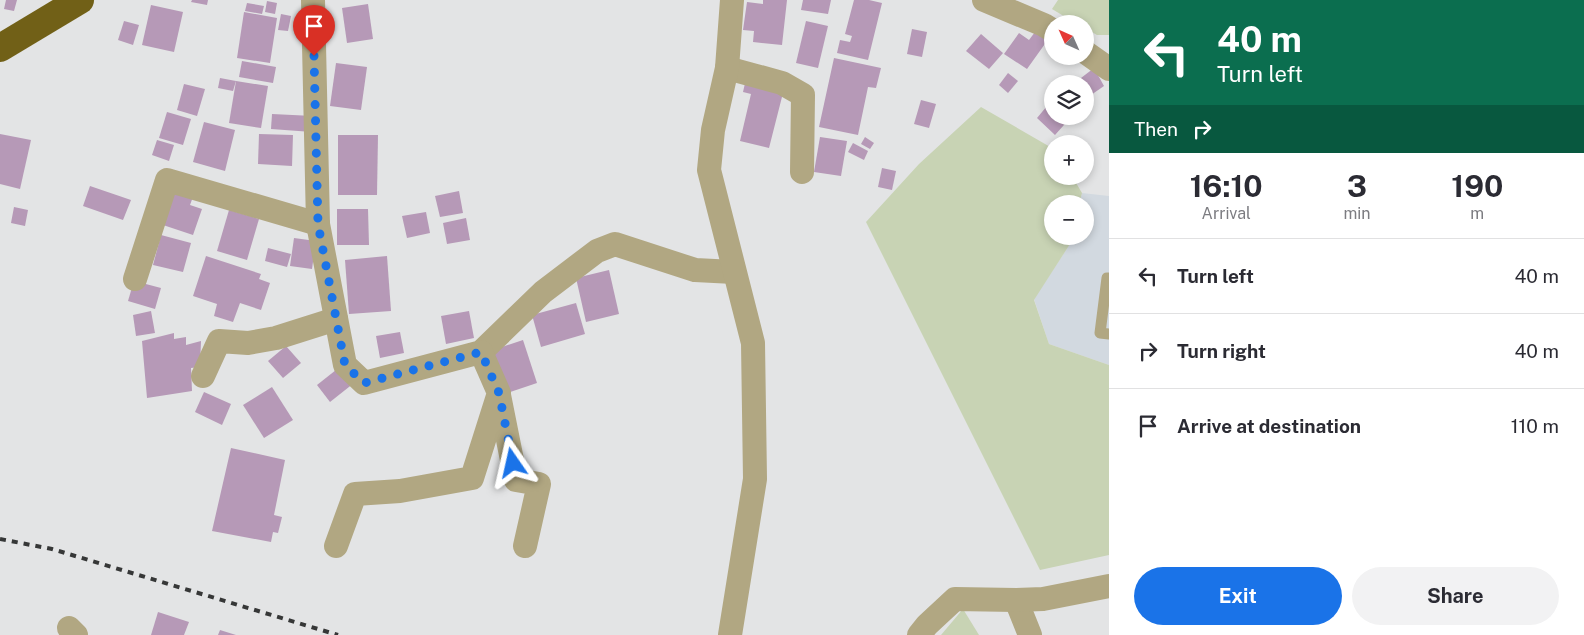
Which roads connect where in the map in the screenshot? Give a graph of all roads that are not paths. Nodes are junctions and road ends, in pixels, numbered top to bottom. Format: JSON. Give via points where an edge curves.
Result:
{"nodes":[{"id":1,"x":80,"y":0,"type":"edge"},
{"id":2,"x":313,"y":0,"type":"edge"},
{"id":3,"x":732,"y":0,"type":"edge"},
{"id":4,"x":984,"y":0,"type":"edge"},
{"id":5,"x":1044,"y":25,"type":"edge"},
{"id":6,"x":0,"y":48,"type":"edge"},
{"id":7,"x":1094,"y":58,"type":"edge"},
{"id":8,"x":727,"y":68,"type":"junction"},
{"id":9,"x":1109,"y":69,"type":"edge"},
{"id":10,"x":802,"y":172,"type":"dead end"},
{"id":11,"x":318,"y":224,"type":"junction"},
{"id":12,"x":734,"y":272,"type":"junction"},
{"id":13,"x":1109,"y":278,"type":"edge"},
{"id":14,"x":135,"y":279,"type":"dead end"},
{"id":15,"x":336,"y":319,"type":"junction"},
{"id":16,"x":1109,"y":334,"type":"edge"},
{"id":17,"x":481,"y":352,"type":"junction"},
{"id":18,"x":203,"y":376,"type":"dead end"},
{"id":19,"x":499,"y":393,"type":"junction"},
{"id":20,"x":336,"y":546,"type":"dead end"},
{"id":21,"x":525,"y":546,"type":"dead end"},
{"id":22,"x":1109,"y":586,"type":"edge"},
{"id":23,"x":1016,"y":600,"type":"junction"},
{"id":24,"x":730,"y":635,"type":"edge"},
{"id":25,"x":919,"y":635,"type":"edge"},
{"id":26,"x":1030,"y":635,"type":"edge"}],
"edges":[{"from":1,"to":6,"type":"highway"},
{"from":2,"to":11,"type":"street"},
{"from":3,"to":8,"type":"street"},
{"from":4,"to":5,"type":"street"},
{"from":7,"to":9,"type":"street"},
{"from":8,"to":10,"type":"street","via":[[782,83],[803,95]]},
{"from":8,"to":12,"type":"street","via":[[713,130],[709,170]]},
{"from":11,"to":14,"type":"street","via":[[167,180]]},
{"from":11,"to":15,"type":"street"},
{"from":12,"to":17,"type":"street","via":[[695,270],[615,244],[597,251],[543,292]]},
{"from":12,"to":24,"type":"street","via":[[753,343],[755,479]]},
{"from":13,"to":16,"type":"lane","via":[[1100,333]]},
{"from":15,"to":17,"type":"street","via":[[345,365],[364,383]]},
{"from":15,"to":18,"type":"street","via":[[276,338],[248,343],[219,341]]},
{"from":17,"to":19,"type":"street"},
{"from":19,"to":20,"type":"street","via":[[472,478],[400,491],[354,494]]},
{"from":19,"to":21,"type":"street","via":[[516,480],[539,484]]},
{"from":22,"to":23,"type":"street","via":[[1044,599]]},
{"from":23,"to":25,"type":"street","via":[[955,599]]},
{"from":23,"to":26,"type":"street"}]}
